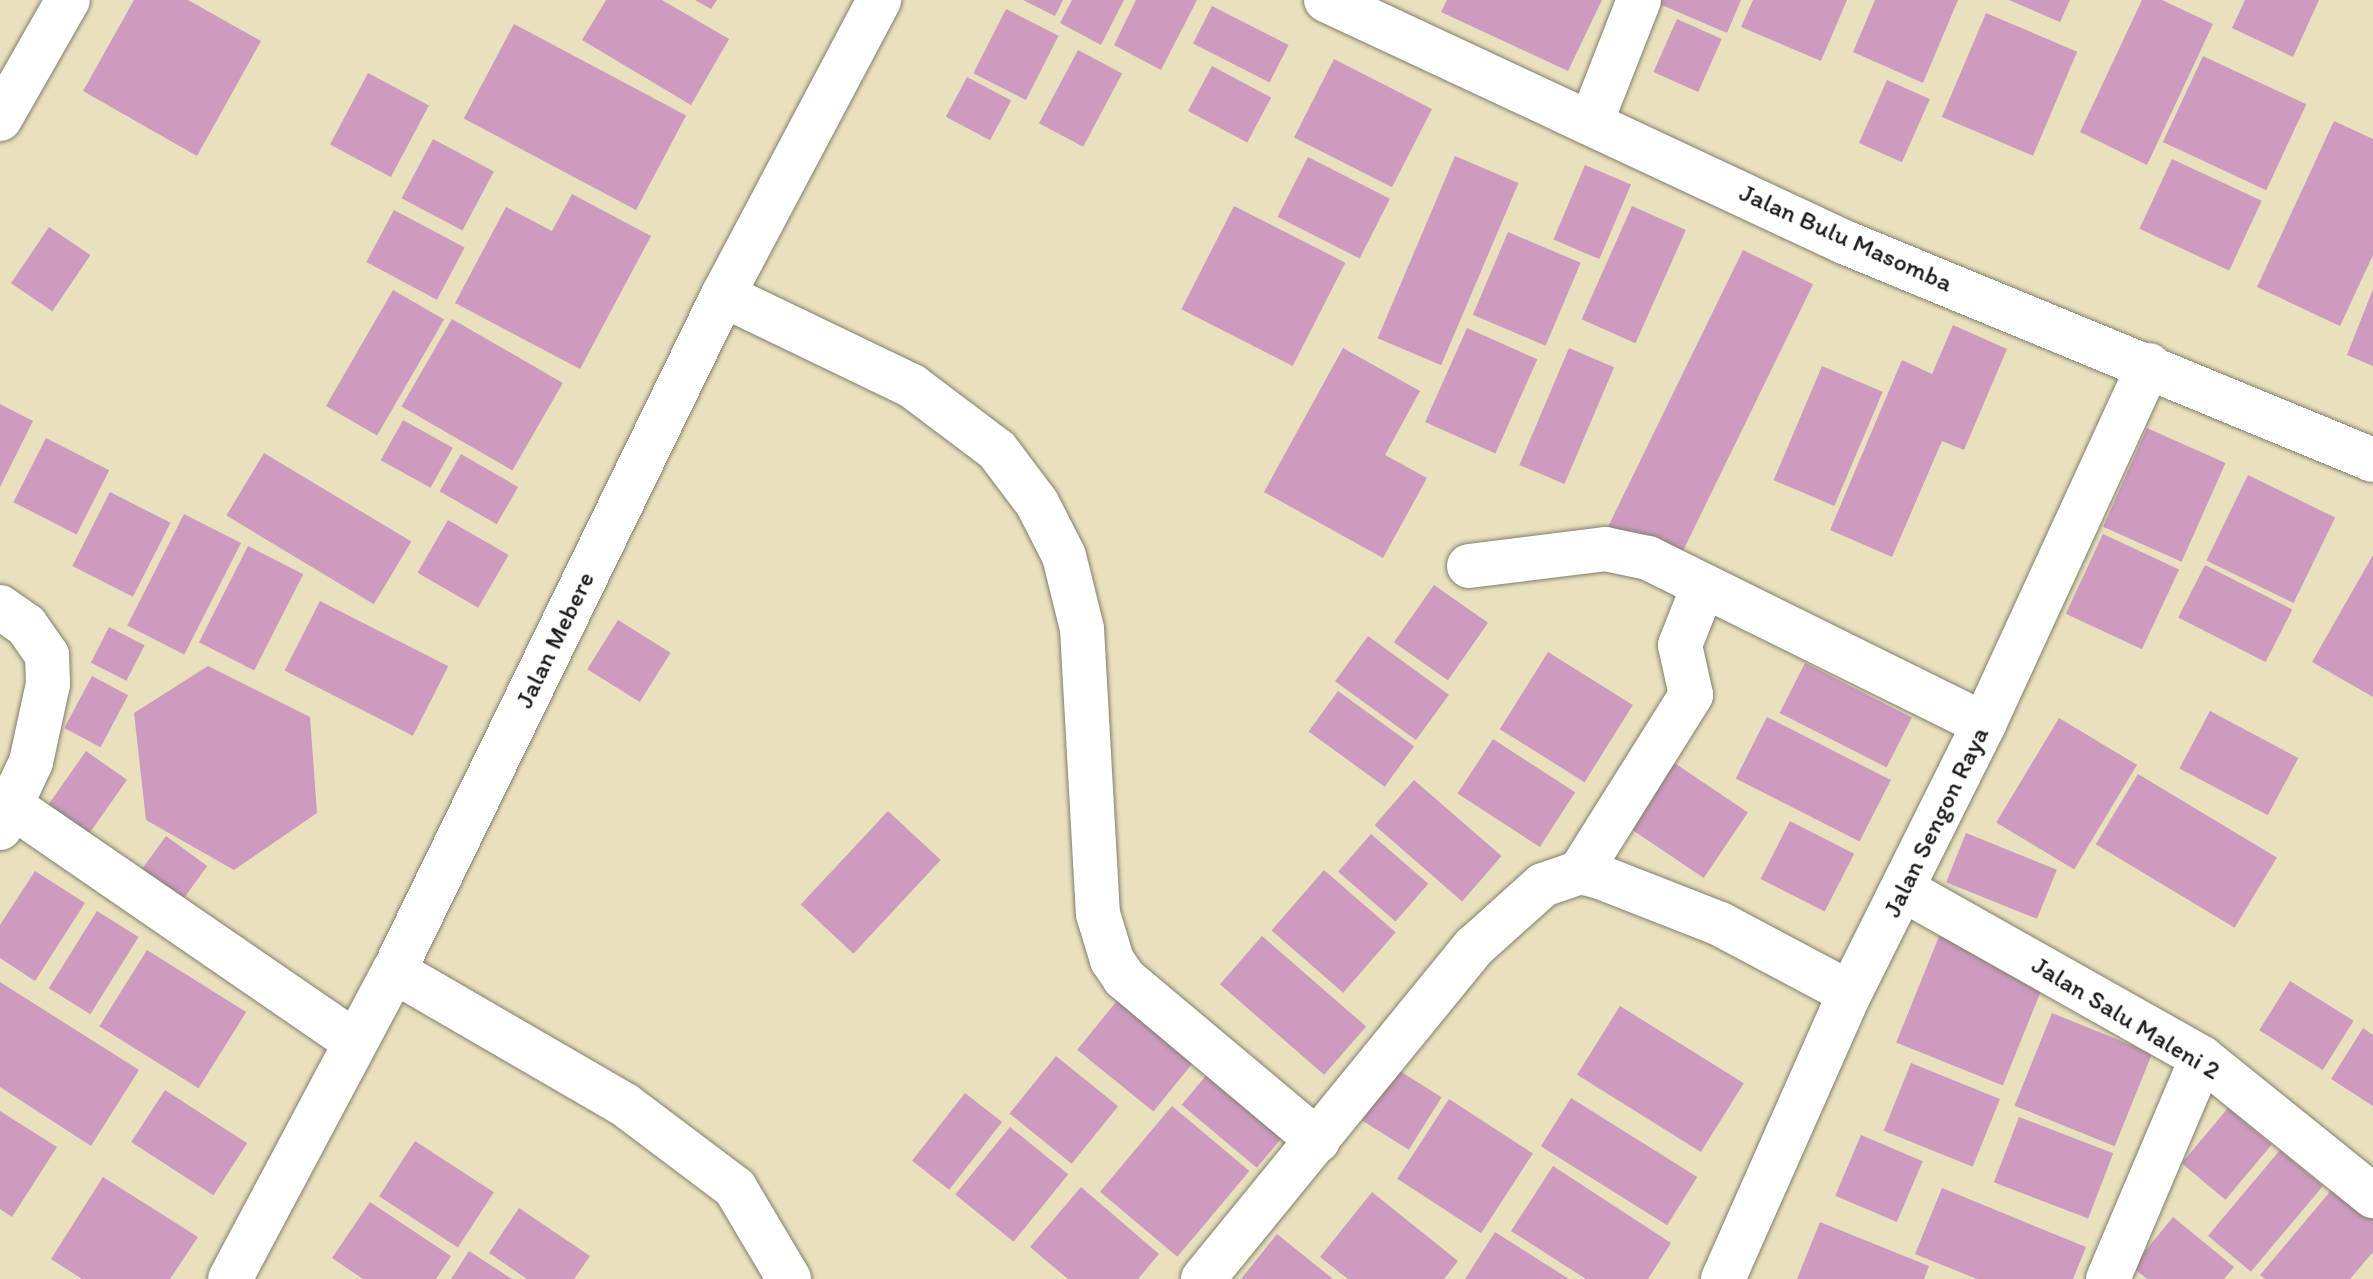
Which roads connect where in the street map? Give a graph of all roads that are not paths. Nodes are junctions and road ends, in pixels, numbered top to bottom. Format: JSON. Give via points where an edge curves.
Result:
{"nodes":[{"id":1,"x":68,"y":0,"type":"edge"},
{"id":2,"x":879,"y":0,"type":"edge"},
{"id":3,"x":1326,"y":0,"type":"edge"},
{"id":4,"x":1639,"y":0,"type":"edge"},
{"id":5,"x":0,"y":119,"type":"edge"},
{"id":6,"x":1592,"y":120,"type":"junction"},
{"id":7,"x":723,"y":295,"type":"junction"},
{"id":8,"x":2149,"y":365,"type":"junction"},
{"id":9,"x":2373,"y":460,"type":"edge"},
{"id":10,"x":1469,"y":566,"type":"dead end"},
{"id":11,"x":1703,"y":587,"type":"junction"},
{"id":12,"x":0,"y":607,"type":"edge"},
{"id":13,"x":1984,"y":724,"type":"junction"},
{"id":14,"x":6,"y":817,"type":"edge"},
{"id":15,"x":1580,"y":872,"type":"junction"},
{"id":16,"x":1904,"y":890,"type":"junction"},
{"id":17,"x":394,"y":971,"type":"junction"},
{"id":18,"x":1850,"y":993,"type":"junction"},
{"id":19,"x":353,"y":1041,"type":"junction"},
{"id":20,"x":2202,"y":1058,"type":"junction"},
{"id":21,"x":1318,"y":1141,"type":"junction"},
{"id":22,"x":2373,"y":1196,"type":"edge"},
{"id":23,"x":230,"y":1279,"type":"edge"},
{"id":24,"x":789,"y":1279,"type":"edge"},
{"id":25,"x":1203,"y":1279,"type":"edge"},
{"id":26,"x":1723,"y":1279,"type":"edge"},
{"id":27,"x":2108,"y":1279,"type":"edge"}],
"edges":[{"from":1,"to":5,"type":"street"},
{"from":2,"to":7,"type":"street","name":"Jalan Mebere"},
{"from":3,"to":6,"type":"street","name":"Jalan Bulu Masomba"},
{"from":4,"to":6,"type":"street"},
{"from":6,"to":8,"type":"street","name":"Jalan Bulu Masomba","via":[[1844,242]]},
{"from":7,"to":17,"type":"street","name":"Jalan Mebere"},
{"from":7,"to":21,"type":"street","via":[[925,394],[997,450],[1037,503],[1064,556],[1082,629],[1098,914],[1112,960],[1124,978]]},
{"from":8,"to":9,"type":"street","name":"Jalan Bulu Masomba"},
{"from":8,"to":13,"type":"street","name":"Jalan Sengon Raya"},
{"from":10,"to":11,"type":"street","via":[[1605,549],[1648,558]]},
{"from":11,"to":13,"type":"street"},
{"from":11,"to":15,"type":"street","via":[[1680,645],[1691,695]]},
{"from":12,"to":14,"type":"street","via":[[26,625],[47,655],[48,667],[31,762]]},
{"from":13,"to":16,"type":"street","name":"Jalan Sengon Raya"},
{"from":14,"to":19,"type":"street"},
{"from":15,"to":18,"type":"street","via":[[1720,924]]},
{"from":15,"to":21,"type":"street","via":[[1543,885],[1475,946]]},
{"from":16,"to":18,"type":"street","name":"Jalan Sengon Raya"},
{"from":16,"to":20,"type":"street","name":"Jalan Salu Maleni 2"},
{"from":17,"to":19,"type":"street","name":"Jalan Mebere"},
{"from":17,"to":24,"type":"street","via":[[625,1105],[735,1188]]},
{"from":18,"to":26,"type":"street","name":"Jalan Sengon Raya"},
{"from":19,"to":23,"type":"street","name":"Jalan Mebere"},
{"from":20,"to":22,"type":"street","name":"Jalan Salu Maleni 2"},
{"from":20,"to":27,"type":"street"},
{"from":21,"to":25,"type":"street"}]}
